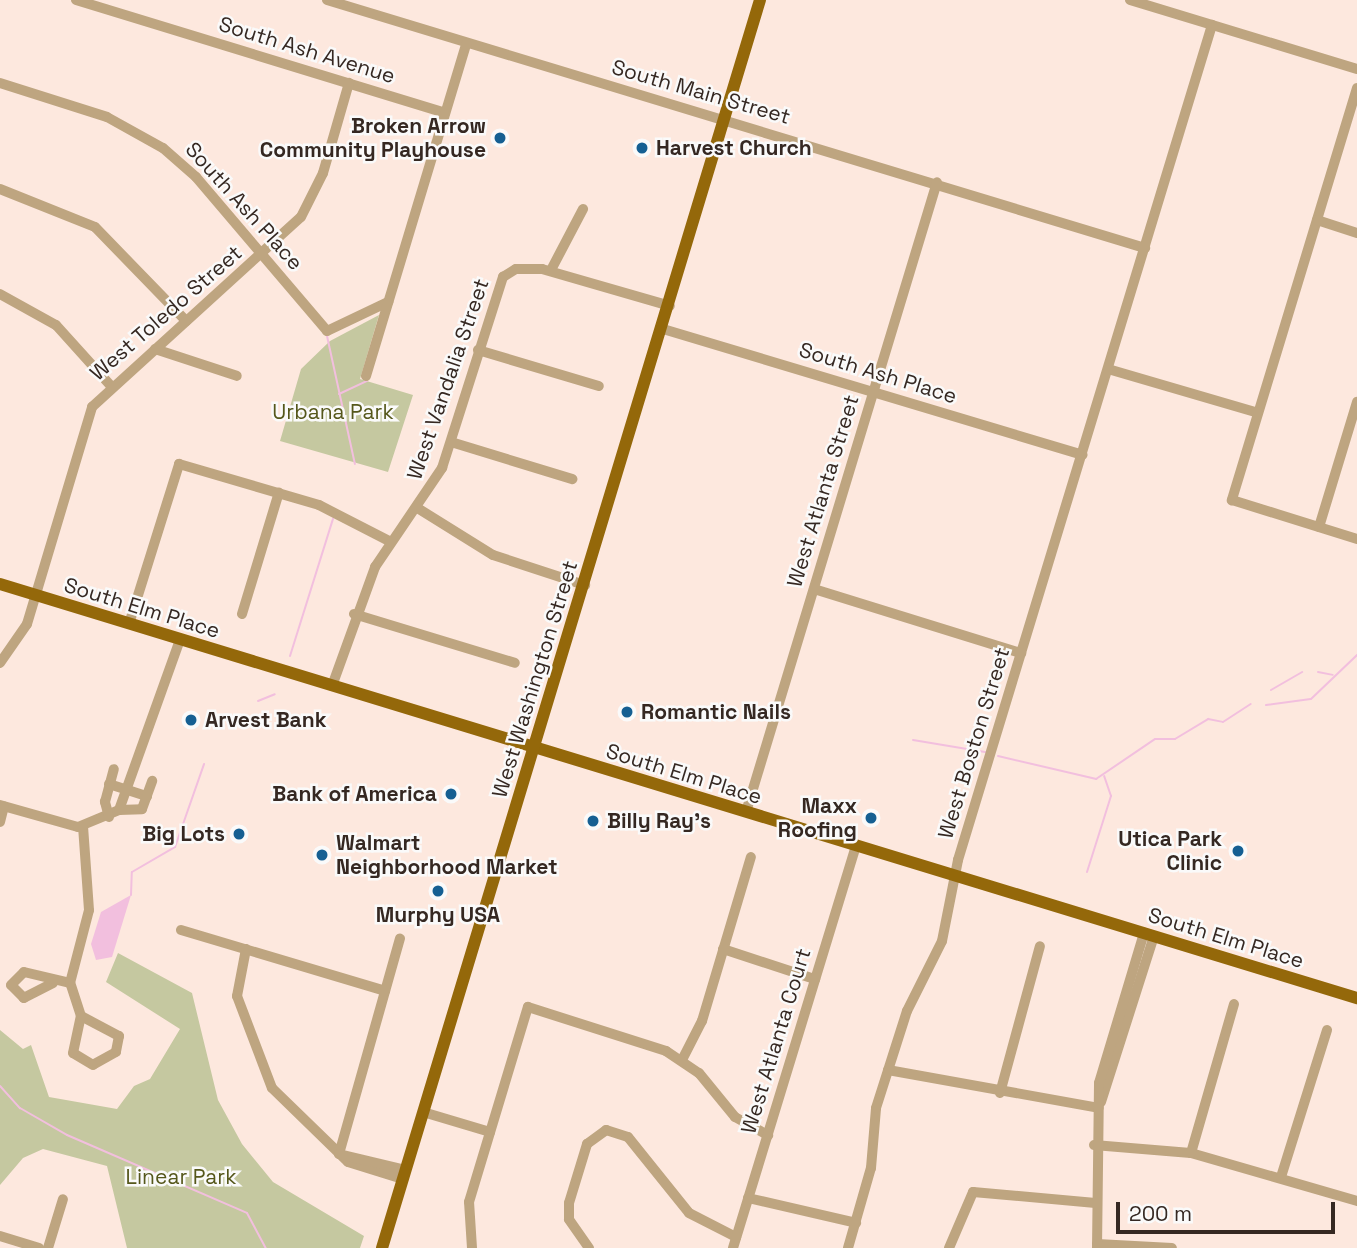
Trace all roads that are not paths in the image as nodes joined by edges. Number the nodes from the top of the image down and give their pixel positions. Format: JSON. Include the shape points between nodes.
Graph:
{"nodes":[{"id":1,"x":76,"y":0,"type":"edge"},
{"id":2,"x":327,"y":0,"type":"edge"},
{"id":3,"x":760,"y":0,"type":"edge"},
{"id":4,"x":1130,"y":0,"type":"edge"},
{"id":5,"x":1212,"y":25,"type":"junction"},
{"id":6,"x":466,"y":44,"type":"junction"},
{"id":7,"x":1357,"y":69,"type":"edge"},
{"id":8,"x":0,"y":83,"type":"edge"},
{"id":9,"x":349,"y":83,"type":"junction"},
{"id":10,"x":1357,"y":88,"type":"edge"},
{"id":11,"x":445,"y":113,"type":"junction"},
{"id":12,"x":723,"y":120,"type":"junction"},
{"id":13,"x":937,"y":182,"type":"junction"},
{"id":14,"x":0,"y":189,"type":"edge"},
{"id":15,"x":583,"y":209,"type":"dead end"},
{"id":16,"x":1317,"y":220,"type":"junction"},
{"id":17,"x":1357,"y":233,"type":"edge"},
{"id":18,"x":1145,"y":248,"type":"junction"},
{"id":19,"x":263,"y":255,"type":"junction"},
{"id":20,"x":551,"y":270,"type":"junction"},
{"id":21,"x":0,"y":294,"type":"edge"},
{"id":22,"x":388,"y":302,"type":"junction"},
{"id":23,"x":670,"y":306,"type":"junction"},
{"id":24,"x":186,"y":321,"type":"junction"},
{"id":25,"x":663,"y":329,"type":"junction"},
{"id":26,"x":155,"y":349,"type":"junction"},
{"id":27,"x":478,"y":350,"type":"junction"},
{"id":28,"x":1108,"y":369,"type":"junction"},
{"id":29,"x":237,"y":376,"type":"dead end"},
{"id":30,"x":366,"y":376,"type":"dead end"},
{"id":31,"x":111,"y":386,"type":"junction"},
{"id":32,"x":599,"y":386,"type":"dead end"},
{"id":33,"x":873,"y":392,"type":"junction"},
{"id":34,"x":1357,"y":402,"type":"edge"},
{"id":35,"x":1258,"y":413,"type":"junction"},
{"id":36,"x":451,"y":442,"type":"junction"},
{"id":37,"x":1082,"y":455,"type":"junction"},
{"id":38,"x":572,"y":479,"type":"dead end"},
{"id":39,"x":278,"y":492,"type":"junction"},
{"id":40,"x":419,"y":509,"type":"junction"},
{"id":41,"x":1319,"y":527,"type":"junction"},
{"id":42,"x":1357,"y":538,"type":"edge"},
{"id":43,"x":391,"y":542,"type":"junction"},
{"id":44,"x":0,"y":584,"type":"edge"},
{"id":45,"x":585,"y":585,"type":"junction"},
{"id":46,"x":814,"y":589,"type":"junction"},
{"id":47,"x":35,"y":595,"type":"junction"},
{"id":48,"x":242,"y":614,"type":"dead end"},
{"id":49,"x":354,"y":614,"type":"junction"},
{"id":50,"x":130,"y":624,"type":"junction"},
{"id":51,"x":180,"y":640,"type":"junction"},
{"id":52,"x":1021,"y":653,"type":"junction"},
{"id":53,"x":0,"y":663,"type":"edge"},
{"id":54,"x":515,"y":663,"type":"dead end"},
{"id":55,"x":332,"y":686,"type":"junction"},
{"id":56,"x":534,"y":748,"type":"junction"},
{"id":57,"x":114,"y":769,"type":"dead end"},
{"id":58,"x":152,"y":781,"type":"dead end"},
{"id":59,"x":109,"y":784,"type":"junction"},
{"id":60,"x":130,"y":792,"type":"junction"},
{"id":61,"x":147,"y":796,"type":"junction"},
{"id":62,"x":2,"y":806,"type":"edge"},
{"id":63,"x":119,"y":810,"type":"junction"},
{"id":64,"x":746,"y":812,"type":"junction"},
{"id":65,"x":108,"y":817,"type":"junction"},
{"id":66,"x":0,"y":821,"type":"edge"},
{"id":67,"x":83,"y":827,"type":"junction"},
{"id":68,"x":856,"y":846,"type":"junction"},
{"id":69,"x":751,"y":857,"type":"dead end"},
{"id":70,"x":957,"y":877,"type":"junction"},
{"id":71,"x":181,"y":930,"type":"dead end"},
{"id":72,"x":1149,"y":935,"type":"junction"},
{"id":73,"x":400,"y":939,"type":"dead end"},
{"id":74,"x":1040,"y":946,"type":"dead end"},
{"id":75,"x":246,"y":949,"type":"junction"},
{"id":76,"x":723,"y":949,"type":"junction"},
{"id":77,"x":815,"y":979,"type":"junction"},
{"id":78,"x":53,"y":983,"type":"dead end"},
{"id":79,"x":69,"y":983,"type":"junction"},
{"id":80,"x":385,"y":991,"type":"junction"},
{"id":81,"x":1357,"y":998,"type":"edge"},
{"id":82,"x":1234,"y":1003,"type":"dead end"},
{"id":83,"x":81,"y":1016,"type":"junction"},
{"id":84,"x":1327,"y":1030,"type":"dead end"},
{"id":85,"x":682,"y":1060,"type":"junction"},
{"id":86,"x":888,"y":1070,"type":"junction"},
{"id":87,"x":1000,"y":1093,"type":"junction"},
{"id":88,"x":1099,"y":1108,"type":"junction"},
{"id":89,"x":423,"y":1112,"type":"junction"},
{"id":90,"x":490,"y":1132,"type":"junction"},
{"id":91,"x":768,"y":1135,"type":"junction"},
{"id":92,"x":1094,"y":1145,"type":"junction"},
{"id":93,"x":1191,"y":1153,"type":"junction"},
{"id":94,"x":339,"y":1154,"type":"junction"},
{"id":95,"x":404,"y":1175,"type":"junction"},
{"id":96,"x":1281,"y":1177,"type":"junction"},
{"id":97,"x":748,"y":1198,"type":"junction"},
{"id":98,"x":63,"y":1199,"type":"dead end"},
{"id":99,"x":1357,"y":1201,"type":"edge"},
{"id":100,"x":1096,"y":1203,"type":"junction"},
{"id":101,"x":856,"y":1223,"type":"junction"},
{"id":102,"x":0,"y":1236,"type":"edge"},
{"id":103,"x":735,"y":1242,"type":"edge"},
{"id":104,"x":470,"y":1243,"type":"edge"},
{"id":105,"x":1097,"y":1246,"type":"edge"},
{"id":106,"x":39,"y":1248,"type":"edge"},
{"id":107,"x":48,"y":1248,"type":"edge"},
{"id":108,"x":382,"y":1248,"type":"edge"},
{"id":109,"x":589,"y":1248,"type":"edge"},
{"id":110,"x":848,"y":1248,"type":"edge"},
{"id":111,"x":949,"y":1248,"type":"edge"},
{"id":112,"x":1172,"y":1248,"type":"edge"}],
"edges":[{"from":1,"to":9,"type":"street","name":"South Ash Avenue"},
{"from":2,"to":6,"type":"street","name":"South Main Street"},
{"from":3,"to":12,"type":"main road","name":"West Washington Street"},
{"from":4,"to":5,"type":"street"},
{"from":5,"to":7,"type":"street"},
{"from":5,"to":18,"type":"street","name":"West Boston Street"},
{"from":6,"to":11,"type":"street"},
{"from":6,"to":12,"type":"street","name":"South Main Street"},
{"from":8,"to":19,"type":"street","name":"South Ash Place","via":[[145,135],[196,177]]},
{"from":9,"to":11,"type":"street","name":"South Ash Avenue"},
{"from":9,"to":19,"type":"street","name":"West Toledo Street","via":[[312,200]]},
{"from":10,"to":16,"type":"street"},
{"from":11,"to":22,"type":"street"},
{"from":12,"to":13,"type":"street","name":"South Main Street"},
{"from":12,"to":23,"type":"main road","name":"West Washington Street"},
{"from":13,"to":18,"type":"street","name":"South Main Street"},
{"from":13,"to":33,"type":"street","name":"West Atlanta Street"},
{"from":14,"to":24,"type":"street","via":[[68,211],[101,231]]},
{"from":15,"to":20,"type":"street"},
{"from":16,"to":17,"type":"street"},
{"from":16,"to":35,"type":"street"},
{"from":18,"to":28,"type":"street","name":"West Boston Street"},
{"from":19,"to":22,"type":"street","name":"South Ash Place","via":[[327,331]]},
{"from":19,"to":24,"type":"street","name":"West Toledo Street"},
{"from":20,"to":23,"type":"street"},
{"from":20,"to":27,"type":"street","name":"West Vandalia Street","via":[[511,271],[499,283]]},
{"from":21,"to":31,"type":"street","via":[[56,326]]},
{"from":22,"to":30,"type":"street"},
{"from":23,"to":25,"type":"main road","name":"West Washington Street"},
{"from":24,"to":26,"type":"street","name":"West Toledo Street"},
{"from":25,"to":33,"type":"street","name":"South Ash Place"},
{"from":25,"to":45,"type":"main road","name":"West Washington Street"},
{"from":26,"to":29,"type":"street"},
{"from":26,"to":31,"type":"street","name":"West Toledo Street"},
{"from":27,"to":32,"type":"street"},
{"from":27,"to":36,"type":"street","name":"West Vandalia Street"},
{"from":28,"to":35,"type":"street"},
{"from":28,"to":37,"type":"street","name":"West Boston Street"},
{"from":31,"to":47,"type":"street","name":"West Toledo Street","via":[[85,421]]},
{"from":33,"to":37,"type":"street","name":"South Ash Place"},
{"from":33,"to":46,"type":"street","name":"West Atlanta Street"},
{"from":34,"to":41,"type":"street"},
{"from":35,"to":41,"type":"street","via":[[1232,500]]},
{"from":36,"to":38,"type":"street"},
{"from":36,"to":40,"type":"street","name":"West Vandalia Street"},
{"from":37,"to":52,"type":"street","name":"West Boston Street"},
{"from":39,"to":43,"type":"street","via":[[339,513]]},
{"from":39,"to":48,"type":"street"},
{"from":39,"to":50,"type":"street","via":[[179,464]]},
{"from":40,"to":43,"type":"street","name":"West Vandalia Street"},
{"from":40,"to":45,"type":"street","via":[[493,555]]},
{"from":41,"to":42,"type":"street"},
{"from":43,"to":49,"type":"street","name":"West Vandalia Street"},
{"from":44,"to":47,"type":"main road","name":"South Elm Place"},
{"from":45,"to":56,"type":"main road","name":"West Washington Street"},
{"from":46,"to":52,"type":"street"},
{"from":46,"to":64,"type":"street","name":"West Atlanta Street"},
{"from":47,"to":50,"type":"main road","name":"South Elm Place"},
{"from":47,"to":53,"type":"street","name":"West Toledo Street","via":[[24,632]]},
{"from":49,"to":54,"type":"street"},
{"from":49,"to":55,"type":"street","name":"West Vandalia Street"},
{"from":50,"to":51,"type":"main road","name":"South Elm Place"},
{"from":51,"to":55,"type":"main road","name":"South Elm Place"},
{"from":51,"to":60,"type":"street"},
{"from":52,"to":70,"type":"street","name":"West Boston Street"},
{"from":55,"to":56,"type":"main road","name":"South Elm Place"},
{"from":56,"to":64,"type":"main road","name":"South Elm Place"},
{"from":56,"to":89,"type":"main road","name":"West Washington Street"},
{"from":57,"to":59,"type":"street"},
{"from":58,"to":61,"type":"street"},
{"from":59,"to":60,"type":"street"},
{"from":59,"to":65,"type":"street"},
{"from":60,"to":61,"type":"street"},
{"from":60,"to":63,"type":"street"},
{"from":61,"to":63,"type":"street","via":[[139,812]]},
{"from":62,"to":66,"type":"street"},
{"from":62,"to":67,"type":"street"},
{"from":63,"to":65,"type":"street"},
{"from":64,"to":68,"type":"main road","name":"South Elm Place"},
{"from":65,"to":67,"type":"street"},
{"from":67,"to":79,"type":"street","via":[[89,910]]},
{"from":68,"to":70,"type":"main road","name":"South Elm Place"},
{"from":68,"to":77,"type":"street","name":"West Atlanta Court"},
{"from":69,"to":76,"type":"street"},
{"from":70,"to":72,"type":"main road","name":"South Elm Place"},
{"from":70,"to":86,"type":"street","name":"West Boston Street","via":[[942,941]]},
{"from":71,"to":75,"type":"street"},
{"from":72,"to":81,"type":"main road","name":"South Elm Place"},
{"from":72,"to":88,"type":"street"},
{"from":73,"to":80,"type":"street"},
{"from":74,"to":87,"type":"street"},
{"from":75,"to":80,"type":"street"},
{"from":75,"to":94,"type":"street","via":[[237,996],[262,1071],[284,1104]]},
{"from":76,"to":77,"type":"street"},
{"from":76,"to":85,"type":"street"},
{"from":77,"to":91,"type":"street","name":"West Atlanta Court"},
{"from":78,"to":79,"type":"street"},
{"from":79,"to":83,"type":"street"},
{"from":80,"to":94,"type":"street"},
{"from":82,"to":93,"type":"street"},
{"from":83,"to":83,"type":"street","via":[[73,1053],[93,1065],[116,1052],[119,1036]]},
{"from":84,"to":96,"type":"street"},
{"from":85,"to":90,"type":"street","via":[[528,1007]]},
{"from":85,"to":91,"type":"street","via":[[735,1117]]},
{"from":86,"to":87,"type":"street"},
{"from":86,"to":101,"type":"street","name":"West Boston Street"},
{"from":87,"to":88,"type":"street"},
{"from":88,"to":92,"type":"street"},
{"from":89,"to":90,"type":"street"},
{"from":89,"to":95,"type":"main road","name":"West Washington Street"},
{"from":90,"to":104,"type":"street","via":[[466,1214]]},
{"from":91,"to":97,"type":"street","name":"West Atlanta Court"},
{"from":92,"to":93,"type":"street"},
{"from":92,"to":100,"type":"street"},
{"from":93,"to":96,"type":"street"},
{"from":94,"to":95,"type":"street"},
{"from":95,"to":108,"type":"main road","name":"West Washington Street"},
{"from":96,"to":99,"type":"street"},
{"from":97,"to":101,"type":"street"},
{"from":97,"to":103,"type":"street","name":"West Atlanta Court"},
{"from":98,"to":107,"type":"street"},
{"from":100,"to":105,"type":"street"},
{"from":100,"to":111,"type":"street","via":[[973,1192]]},
{"from":101,"to":110,"type":"street","name":"West Boston Street"},
{"from":102,"to":106,"type":"street"},
{"from":103,"to":109,"type":"street","via":[[689,1213],[628,1137],[614,1130],[597,1133],[587,1144],[568,1212]]},
{"from":105,"to":112,"type":"street"}]}
